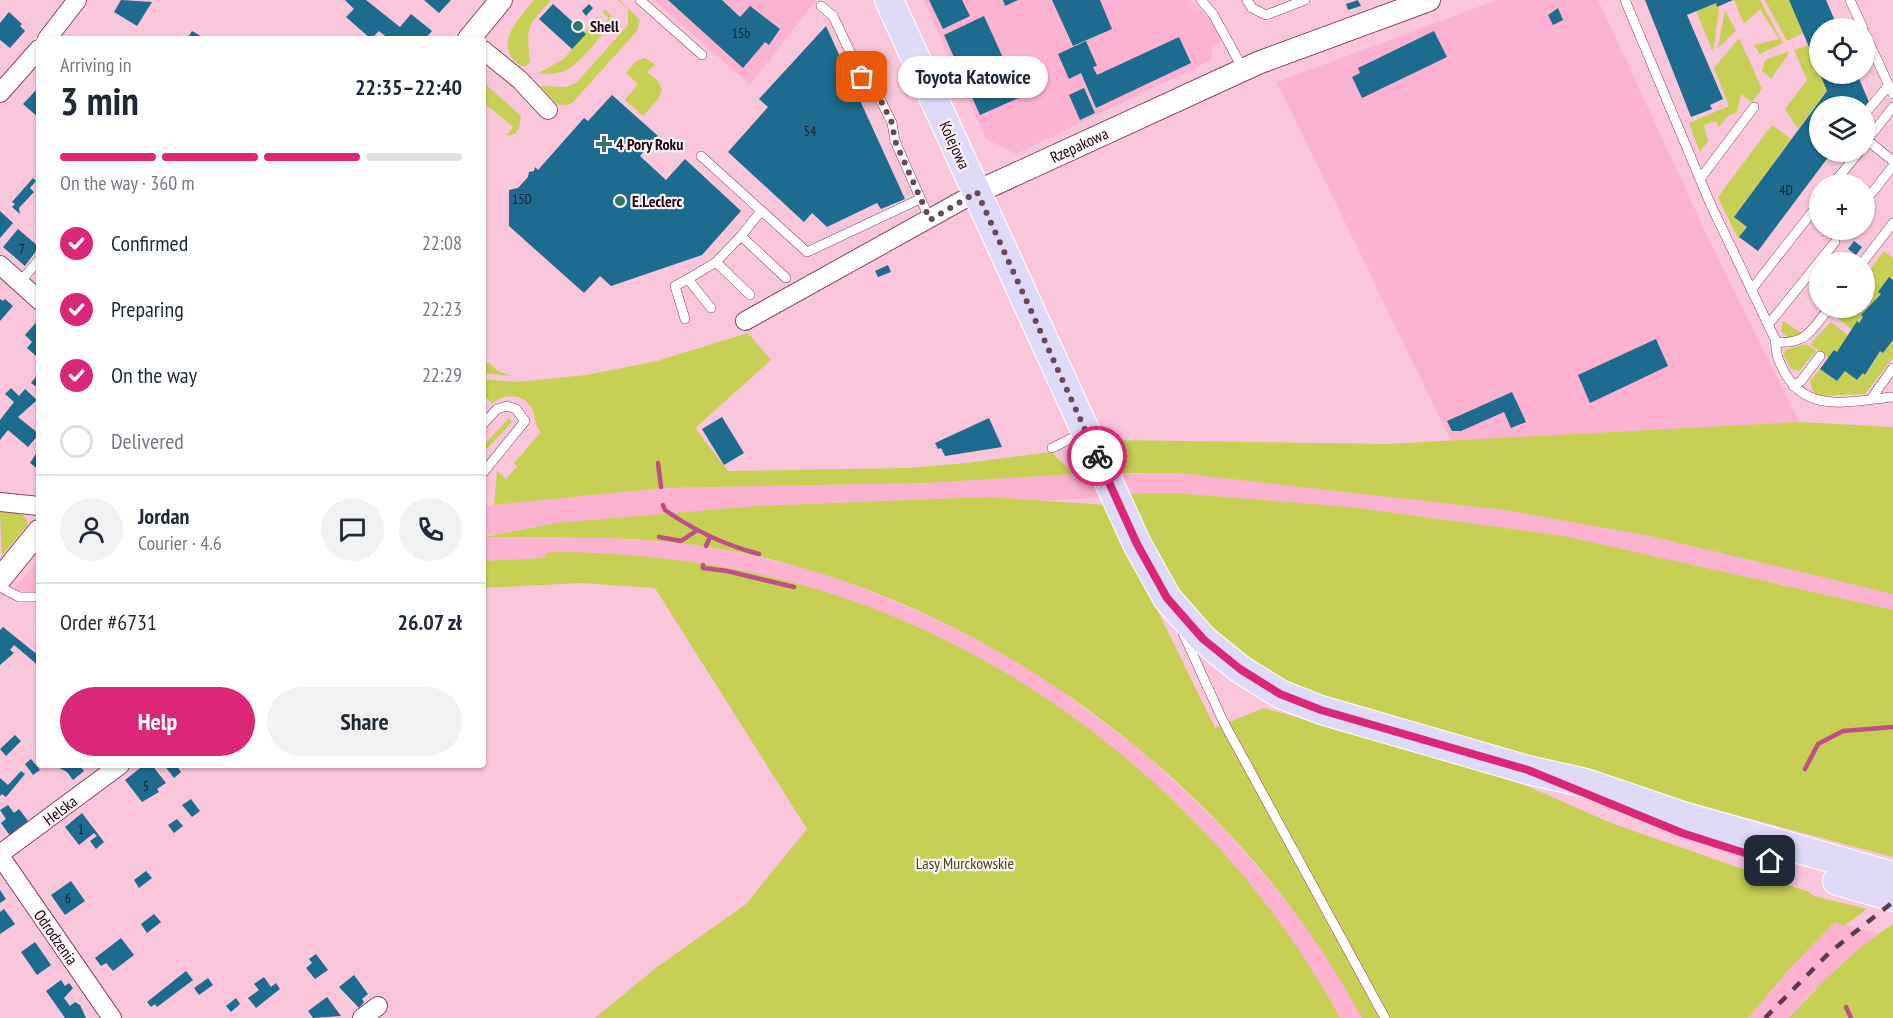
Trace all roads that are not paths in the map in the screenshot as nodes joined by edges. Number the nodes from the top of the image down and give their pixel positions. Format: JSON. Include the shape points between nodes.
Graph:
{"nodes":[{"id":1,"x":77,"y":0,"type":"edge"},
{"id":2,"x":501,"y":0,"type":"edge"},
{"id":3,"x":640,"y":0,"type":"edge"},
{"id":4,"x":889,"y":0,"type":"edge"},
{"id":5,"x":1201,"y":0,"type":"edge"},
{"id":6,"x":1247,"y":0,"type":"edge"},
{"id":7,"x":1305,"y":0,"type":"edge"},
{"id":8,"x":1429,"y":0,"type":"edge"},
{"id":9,"x":1625,"y":0,"type":"edge"},
{"id":10,"x":1850,"y":0,"type":"edge"},
{"id":11,"x":821,"y":6,"type":"dead end"},
{"id":12,"x":1858,"y":18,"type":"edge"},
{"id":13,"x":49,"y":36,"type":"edge"},
{"id":14,"x":472,"y":36,"type":"edge"},
{"id":15,"x":36,"y":52,"type":"edge"},
{"id":16,"x":486,"y":52,"type":"edge"},
{"id":17,"x":1875,"y":54,"type":"edge"},
{"id":18,"x":702,"y":55,"type":"dead end"},
{"id":19,"x":1243,"y":69,"type":"junction"},
{"id":20,"x":1889,"y":85,"type":"junction"},
{"id":21,"x":0,"y":93,"type":"edge"},
{"id":22,"x":1893,"y":94,"type":"edge"},
{"id":23,"x":1875,"y":102,"type":"edge"},
{"id":24,"x":1754,"y":107,"type":"dead end"},
{"id":25,"x":1893,"y":107,"type":"edge"},
{"id":26,"x":548,"y":110,"type":"dead end"},
{"id":27,"x":1875,"y":130,"type":"edge"},
{"id":28,"x":1875,"y":148,"type":"edge"},
{"id":29,"x":701,"y":156,"type":"dead end"},
{"id":30,"x":1893,"y":161,"type":"edge"},
{"id":31,"x":1851,"y":162,"type":"edge"},
{"id":32,"x":1893,"y":166,"type":"edge"},
{"id":33,"x":1841,"y":174,"type":"edge"},
{"id":34,"x":1700,"y":179,"type":"junction"},
{"id":35,"x":1875,"y":189,"type":"edge"},
{"id":36,"x":977,"y":192,"type":"junction"},
{"id":37,"x":920,"y":199,"type":"junction"},
{"id":38,"x":761,"y":211,"type":"junction"},
{"id":39,"x":1809,"y":216,"type":"edge"},
{"id":40,"x":930,"y":220,"type":"junction"},
{"id":41,"x":1893,"y":223,"type":"edge"},
{"id":42,"x":741,"y":236,"type":"junction"},
{"id":43,"x":1835,"y":242,"type":"dead end"},
{"id":44,"x":1871,"y":252,"type":"edge"},
{"id":45,"x":716,"y":262,"type":"junction"},
{"id":46,"x":36,"y":263,"type":"edge"},
{"id":47,"x":0,"y":266,"type":"edge"},
{"id":48,"x":786,"y":278,"type":"dead end"},
{"id":49,"x":688,"y":279,"type":"junction"},
{"id":50,"x":19,"y":283,"type":"junction"},
{"id":51,"x":1751,"y":290,"type":"junction"},
{"id":52,"x":750,"y":295,"type":"dead end"},
{"id":53,"x":36,"y":297,"type":"edge"},
{"id":54,"x":711,"y":308,"type":"dead end"},
{"id":55,"x":1821,"y":318,"type":"edge"},
{"id":56,"x":685,"y":319,"type":"dead end"},
{"id":57,"x":745,"y":321,"type":"dead end"},
{"id":58,"x":1768,"y":325,"type":"junction"},
{"id":59,"x":1775,"y":342,"type":"junction"},
{"id":60,"x":1820,"y":356,"type":"dead end"},
{"id":61,"x":1893,"y":368,"type":"edge"},
{"id":62,"x":1793,"y":386,"type":"junction"},
{"id":63,"x":1893,"y":397,"type":"edge"},
{"id":64,"x":1871,"y":399,"type":"junction"},
{"id":65,"x":486,"y":421,"type":"edge"},
{"id":66,"x":1086,"y":431,"type":"junction"},
{"id":67,"x":1052,"y":448,"type":"dead end"},
{"id":68,"x":486,"y":468,"type":"edge"},
{"id":69,"x":0,"y":502,"type":"edge"},
{"id":70,"x":36,"y":506,"type":"edge"},
{"id":71,"x":36,"y":535,"type":"edge"},
{"id":72,"x":0,"y":579,"type":"edge"},
{"id":73,"x":0,"y":586,"type":"edge"},
{"id":74,"x":36,"y":597,"type":"edge"},
{"id":75,"x":1167,"y":598,"type":"junction"},
{"id":76,"x":116,"y":768,"type":"edge"},
{"id":77,"x":1528,"y":770,"type":"junction"},
{"id":78,"x":0,"y":855,"type":"edge"},
{"id":79,"x":1893,"y":876,"type":"edge"},
{"id":80,"x":1893,"y":897,"type":"edge"},
{"id":81,"x":378,"y":1006,"type":"dead end"},
{"id":82,"x":112,"y":1018,"type":"edge"},
{"id":83,"x":362,"y":1018,"type":"edge"},
{"id":84,"x":1385,"y":1018,"type":"edge"}],
"edges":[{"from":1,"to":13,"type":"street"},
{"from":2,"to":14,"type":"street"},
{"from":3,"to":18,"type":"lane"},
{"from":4,"to":36,"type":"main road","name":"Kolejowa"},
{"from":5,"to":19,"type":"lane"},
{"from":6,"to":7,"type":"lane","via":[[1252,8],[1266,15]]},
{"from":8,"to":19,"type":"street","name":"Rzepakowa"},
{"from":9,"to":34,"type":"lane"},
{"from":10,"to":12,"type":"lane"},
{"from":11,"to":37,"type":"lane","via":[[833,16],[862,77],[878,95]]},
{"from":15,"to":21,"type":"street"},
{"from":16,"to":26,"type":"street"},
{"from":17,"to":20,"type":"lane"},
{"from":19,"to":36,"type":"street","name":"Rzepakowa"},
{"from":20,"to":22,"type":"lane"},
{"from":20,"to":23,"type":"lane"},
{"from":24,"to":34,"type":"lane"},
{"from":25,"to":27,"type":"lane"},
{"from":28,"to":30,"type":"lane"},
{"from":29,"to":38,"type":"lane"},
{"from":31,"to":33,"type":"lane"},
{"from":32,"to":35,"type":"lane"},
{"from":34,"to":51,"type":"lane"},
{"from":36,"to":40,"type":"street","name":"Rzepakowa"},
{"from":36,"to":66,"type":"main road","name":"Kolejowa"},
{"from":37,"to":38,"type":"lane","via":[[807,252]]},
{"from":37,"to":40,"type":"lane"},
{"from":38,"to":42,"type":"lane"},
{"from":39,"to":51,"type":"lane"},
{"from":40,"to":57,"type":"street","name":"Rzepakowa"},
{"from":41,"to":44,"type":"lane"},
{"from":42,"to":45,"type":"lane"},
{"from":42,"to":48,"type":"lane"},
{"from":43,"to":58,"type":"lane"},
{"from":45,"to":49,"type":"lane"},
{"from":45,"to":52,"type":"lane"},
{"from":46,"to":50,"type":"lane"},
{"from":47,"to":50,"type":"street"},
{"from":49,"to":54,"type":"lane"},
{"from":49,"to":56,"type":"lane","via":[[675,286]]},
{"from":50,"to":53,"type":"street"},
{"from":51,"to":58,"type":"lane"},
{"from":55,"to":59,"type":"lane","via":[[1804,338]]},
{"from":58,"to":59,"type":"lane"},
{"from":59,"to":62,"type":"lane","via":[[1777,356]]},
{"from":60,"to":62,"type":"lane"},
{"from":61,"to":64,"type":"lane"},
{"from":62,"to":64,"type":"lane","via":[[1818,401]]},
{"from":63,"to":64,"type":"lane"},
{"from":65,"to":68,"type":"lane","via":[[507,406],[516,409],[525,421]]},
{"from":66,"to":67,"type":"lane"},
{"from":66,"to":75,"type":"main road","name":"Kolejowa","via":[[1137,544]]},
{"from":69,"to":70,"type":"street"},
{"from":71,"to":72,"type":"street"},
{"from":73,"to":74,"type":"lane","via":[[19,597]]},
{"from":75,"to":77,"type":"main road","name":"Kolejowa","via":[[1203,639],[1280,694],[1321,710]]},
{"from":75,"to":84,"type":"lane","via":[[1223,722]]},
{"from":76,"to":78,"type":"street","name":"Helska"},
{"from":77,"to":79,"type":"main road","via":[[1586,783],[1693,819]]},
{"from":77,"to":80,"type":"main road","via":[[1714,844]]},
{"from":78,"to":82,"type":"street","name":"Odrodzenia"},
{"from":81,"to":83,"type":"street"}]}
